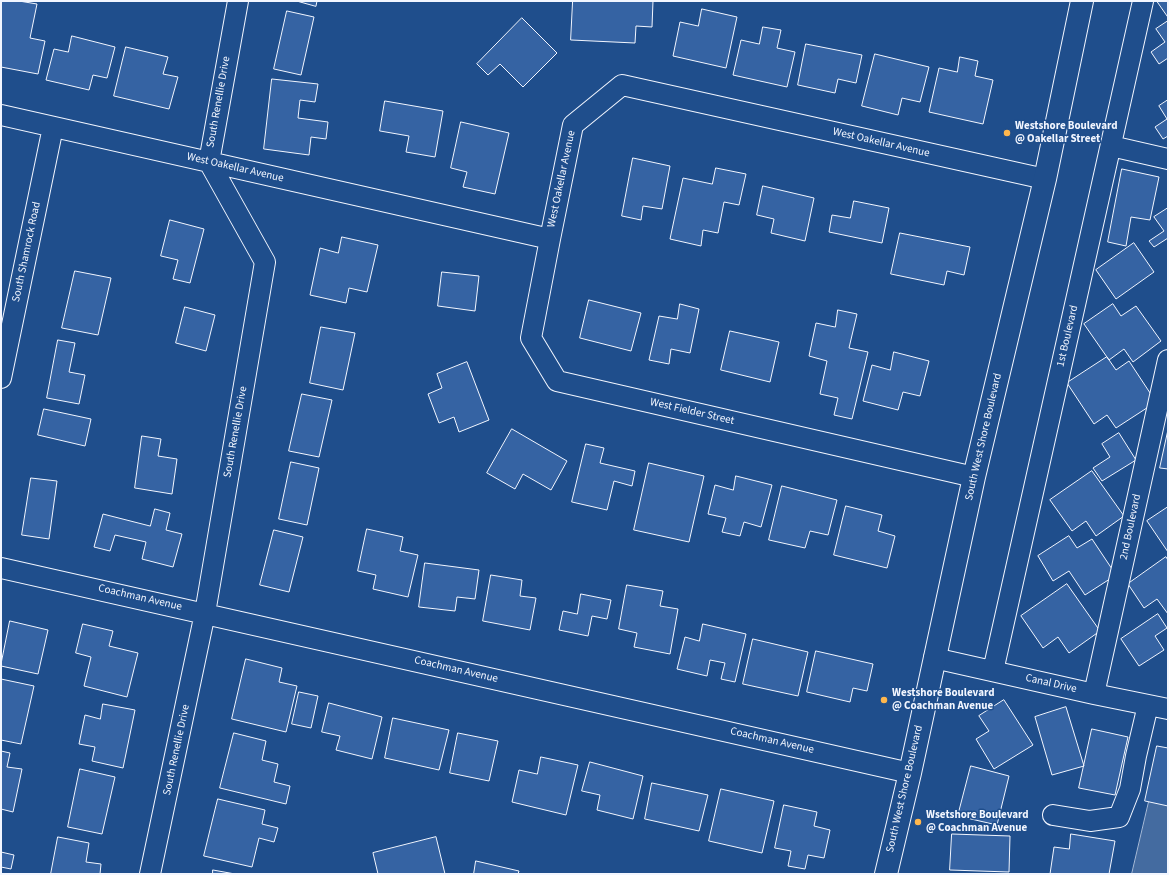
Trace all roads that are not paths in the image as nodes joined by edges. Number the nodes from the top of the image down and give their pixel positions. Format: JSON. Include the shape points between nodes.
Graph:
{"nodes":[{"id":1,"x":238,"y":1,"type":"edge"},
{"id":2,"x":1082,"y":1,"type":"edge"},
{"id":3,"x":1143,"y":1,"type":"edge"},
{"id":4,"x":1,"y":115,"type":"edge"},
{"id":5,"x":54,"y":127,"type":"junction"},
{"id":6,"x":1111,"y":146,"type":"junction"},
{"id":7,"x":1168,"y":159,"type":"edge"},
{"id":8,"x":209,"y":162,"type":"junction"},
{"id":9,"x":1045,"y":179,"type":"junction"},
{"id":10,"x":550,"y":239,"type":"junction"},
{"id":11,"x":1168,"y":360,"type":"edge"},
{"id":12,"x":1,"y":378,"type":"edge"},
{"id":13,"x":974,"y":478,"type":"junction"},
{"id":14,"x":1,"y":568,"type":"edge"},
{"id":15,"x":206,"y":613,"type":"junction"},
{"id":16,"x":934,"y":658,"type":"junction"},
{"id":17,"x":985,"y":670,"type":"junction"},
{"id":18,"x":1094,"y":694,"type":"junction"},
{"id":19,"x":1148,"y":705,"type":"junction"},
{"id":20,"x":1168,"y":709,"type":"edge"},
{"id":21,"x":910,"y":773,"type":"junction"},
{"id":22,"x":1053,"y":815,"type":"dead end"},
{"id":23,"x":150,"y":874,"type":"edge"},
{"id":24,"x":886,"y":874,"type":"edge"}],
"edges":[{"from":1,"to":8,"type":"street","name":"South Renellie Drive"},
{"from":2,"to":9,"type":"street","name":"South West Shore Boulevard"},
{"from":3,"to":6,"type":"street","name":"1st Boulevard"},
{"from":4,"to":5,"type":"street","name":"West Oakellar Avenue"},
{"from":5,"to":8,"type":"street","name":"West Oakellar Avenue"},
{"from":5,"to":12,"type":"street","name":"South Shamrock Road"},
{"from":6,"to":7,"type":"street"},
{"from":6,"to":17,"type":"street","name":"1st Boulevard"},
{"from":8,"to":10,"type":"street","name":"West Oakellar Avenue"},
{"from":8,"to":15,"type":"street","name":"South Renellie Drive","via":[[265,262]]},
{"from":9,"to":10,"type":"street","name":"West Oakellar Avenue","via":[[622,85],[573,126]]},
{"from":9,"to":13,"type":"street","name":"South West Shore Boulevard"},
{"from":10,"to":13,"type":"street","name":"West Fielder Street","via":[[531,338],[557,381]]},
{"from":11,"to":18,"type":"street","name":"2nd Boulevard"},
{"from":13,"to":16,"type":"street","name":"South West Shore Boulevard"},
{"from":14,"to":15,"type":"street","name":"Coachman Avenue"},
{"from":15,"to":21,"type":"street","name":"Coachman Avenue"},
{"from":15,"to":23,"type":"street","name":"South Renellie Drive"},
{"from":16,"to":17,"type":"street","name":"Canal Drive"},
{"from":16,"to":21,"type":"street","name":"South West Shore Boulevard"},
{"from":17,"to":18,"type":"street","name":"Canal Drive"},
{"from":18,"to":19,"type":"street","name":"Canal Drive"},
{"from":19,"to":20,"type":"street","name":"Canal Drive"},
{"from":19,"to":22,"type":"street","via":[[1130,789],[1119,816],[1090,821]]},
{"from":21,"to":24,"type":"street","name":"South West Shore Boulevard"}]}
